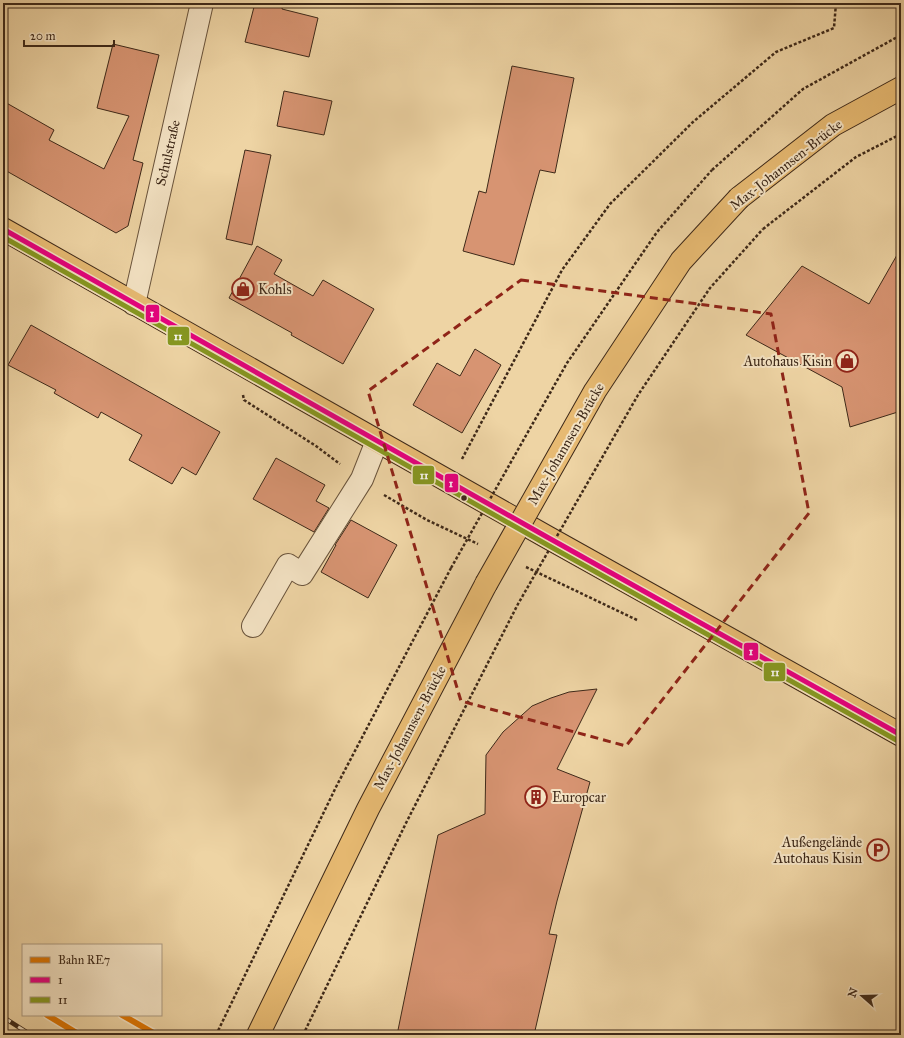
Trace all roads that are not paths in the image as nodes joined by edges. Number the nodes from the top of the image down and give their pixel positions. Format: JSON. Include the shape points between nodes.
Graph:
{"nodes":[{"id":1,"x":202,"y":3,"type":"edge"},
{"id":2,"x":901,"y":88,"type":"edge"},
{"id":3,"x":3,"y":229,"type":"edge"},
{"id":4,"x":134,"y":304,"type":"junction"},
{"id":5,"x":377,"y":441,"type":"junction"},
{"id":6,"x":253,"y":626,"type":"dead end"},
{"id":7,"x":901,"y":735,"type":"edge"},
{"id":8,"x":258,"y":1035,"type":"edge"}],
"edges":[{"from":1,"to":4,"type":"street","name":"Schulstraße"},
{"from":2,"to":8,"type":"main road","name":"Max-Johannsen-Brücke","bridge":true,"via":[[833,126],[739,198],[681,261],[595,391],[486,584],[368,809]]},
{"from":3,"to":4,"type":"main road"},
{"from":4,"to":5,"type":"main road"},
{"from":5,"to":6,"type":"street","via":[[362,479],[302,574],[288,565]]},
{"from":5,"to":7,"type":"main road"}]}
